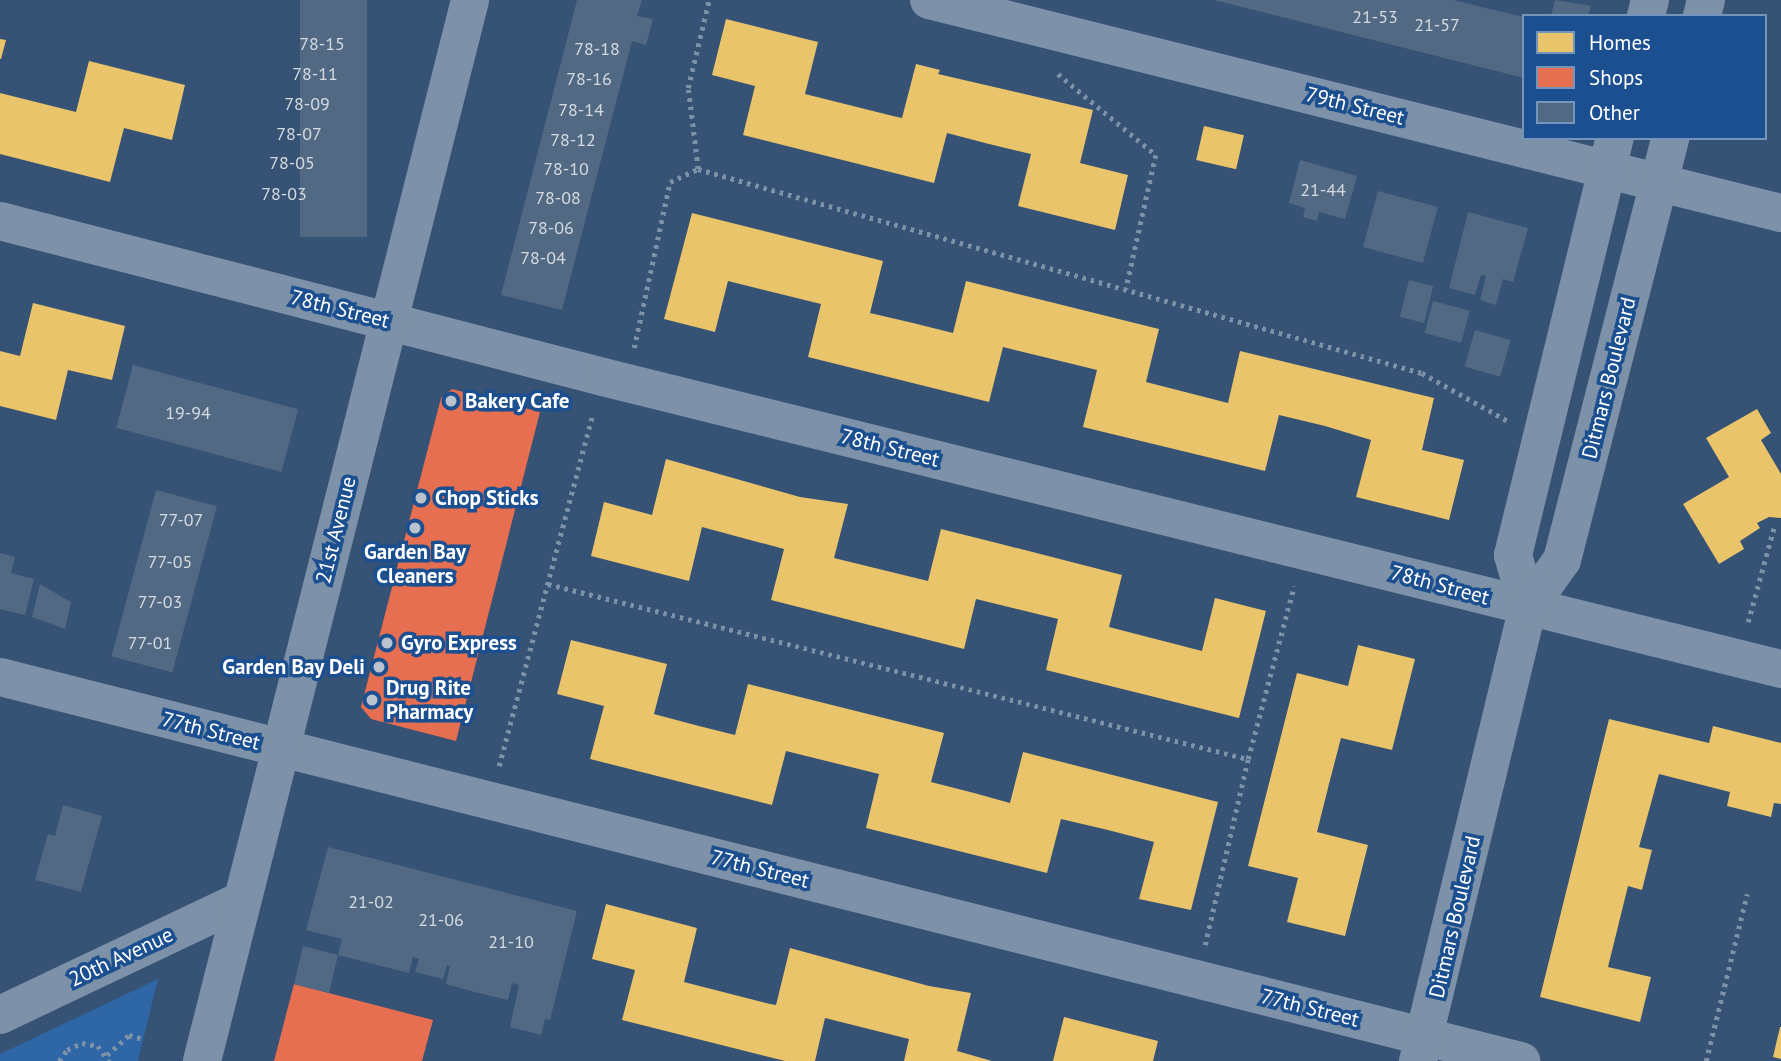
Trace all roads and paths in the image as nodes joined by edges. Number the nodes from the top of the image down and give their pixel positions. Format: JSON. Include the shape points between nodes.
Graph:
{"nodes":[{"id":1,"x":470,"y":0,"type":"edge"},
{"id":2,"x":709,"y":0,"type":"edge"},
{"id":3,"x":929,"y":0,"type":"edge"},
{"id":4,"x":1065,"y":34,"type":"junction"},
{"id":5,"x":1522,"y":134,"type":"edge"},
{"id":6,"x":1551,"y":140,"type":"edge"},
{"id":7,"x":1670,"y":140,"type":"edge"},
{"id":8,"x":1611,"y":153,"type":"edge"},
{"id":9,"x":698,"y":169,"type":"junction"},
{"id":10,"x":1660,"y":181,"type":"junction"},
{"id":11,"x":1781,"y":214,"type":"edge"},
{"id":12,"x":0,"y":221,"type":"edge"},
{"id":13,"x":1126,"y":289,"type":"junction"},
{"id":14,"x":390,"y":321,"type":"junction"},
{"id":15,"x":614,"y":380,"type":"junction"},
{"id":16,"x":1541,"y":439,"type":"junction"},
{"id":17,"x":1774,"y":527,"type":"dead end"},
{"id":18,"x":1305,"y":550,"type":"junction"},
{"id":19,"x":548,"y":584,"type":"junction"},
{"id":20,"x":1528,"y":608,"type":"junction"},
{"id":21,"x":1748,"y":622,"type":"dead end"},
{"id":22,"x":1781,"y":669,"type":"edge"},
{"id":23,"x":0,"y":677,"type":"edge"},
{"id":24,"x":280,"y":748,"type":"junction"},
{"id":25,"x":1248,"y":759,"type":"junction"},
{"id":26,"x":490,"y":801,"type":"junction"},
{"id":27,"x":1747,"y":894,"type":"dead end"},
{"id":28,"x":242,"y":900,"type":"junction"},
{"id":29,"x":1197,"y":979,"type":"junction"},
{"id":30,"x":0,"y":1015,"type":"edge"},
{"id":31,"x":143,"y":1039,"type":"dead end"},
{"id":32,"x":1422,"y":1049,"type":"edge"},
{"id":33,"x":108,"y":1058,"type":"edge"},
{"id":34,"x":59,"y":1061,"type":"edge"},
{"id":35,"x":202,"y":1061,"type":"edge"},
{"id":36,"x":1521,"y":1061,"type":"edge"},
{"id":37,"x":1706,"y":1061,"type":"edge"}],
"edges":[{"from":1,"to":14,"type":"street","name":"21st Avenue"},
{"from":2,"to":9,"type":"path","via":[[688,89]]},
{"from":3,"to":4,"type":"street","name":"79th Street"},
{"from":4,"to":5,"type":"street","name":"79th Street"},
{"from":4,"to":13,"type":"path","via":[[1055,71],[1156,155]]},
{"from":6,"to":8,"type":"street","name":"79th Street"},
{"from":7,"to":10,"type":"street","name":"Ditmars Boulevard"},
{"from":8,"to":10,"type":"street","name":"79th Street"},
{"from":8,"to":16,"type":"street","name":"Ditmars Boulevard"},
{"from":9,"to":13,"type":"path"},
{"from":9,"to":15,"type":"path","via":[[670,182]]},
{"from":10,"to":11,"type":"street","name":"79th Street"},
{"from":10,"to":20,"type":"street","name":"Ditmars Boulevard","via":[[1562,560]]},
{"from":12,"to":14,"type":"street","name":"78th Street"},
{"from":13,"to":16,"type":"path","via":[[1422,373]]},
{"from":14,"to":15,"type":"street","name":"78th Street"},
{"from":14,"to":24,"type":"street","name":"21st Avenue"},
{"from":15,"to":18,"type":"street","name":"78th Street"},
{"from":15,"to":19,"type":"path"},
{"from":16,"to":20,"type":"street","name":"Ditmars Boulevard","via":[[1513,555]]},
{"from":17,"to":21,"type":"path"},
{"from":18,"to":20,"type":"street","name":"78th Street"},
{"from":18,"to":25,"type":"path"},
{"from":19,"to":25,"type":"path"},
{"from":19,"to":26,"type":"path"},
{"from":20,"to":22,"type":"street","name":"78th Street"},
{"from":20,"to":32,"type":"street","name":"Ditmars Boulevard"},
{"from":23,"to":24,"type":"street","name":"77th Street"},
{"from":24,"to":26,"type":"street","name":"77th Street"},
{"from":24,"to":28,"type":"street","name":"21st Avenue"},
{"from":25,"to":29,"type":"path"},
{"from":26,"to":29,"type":"street","name":"77th Street"},
{"from":27,"to":37,"type":"path"},
{"from":28,"to":30,"type":"street","name":"20th Avenue"},
{"from":28,"to":35,"type":"street","name":"21st Avenue"},
{"from":29,"to":32,"type":"street","name":"77th Street"},
{"from":31,"to":33,"type":"path","via":[[129,1035]]},
{"from":32,"to":36,"type":"street","name":"77th Street"},
{"from":33,"to":34,"type":"path","via":[[98,1046],[82,1043],[67,1049]]}]}
